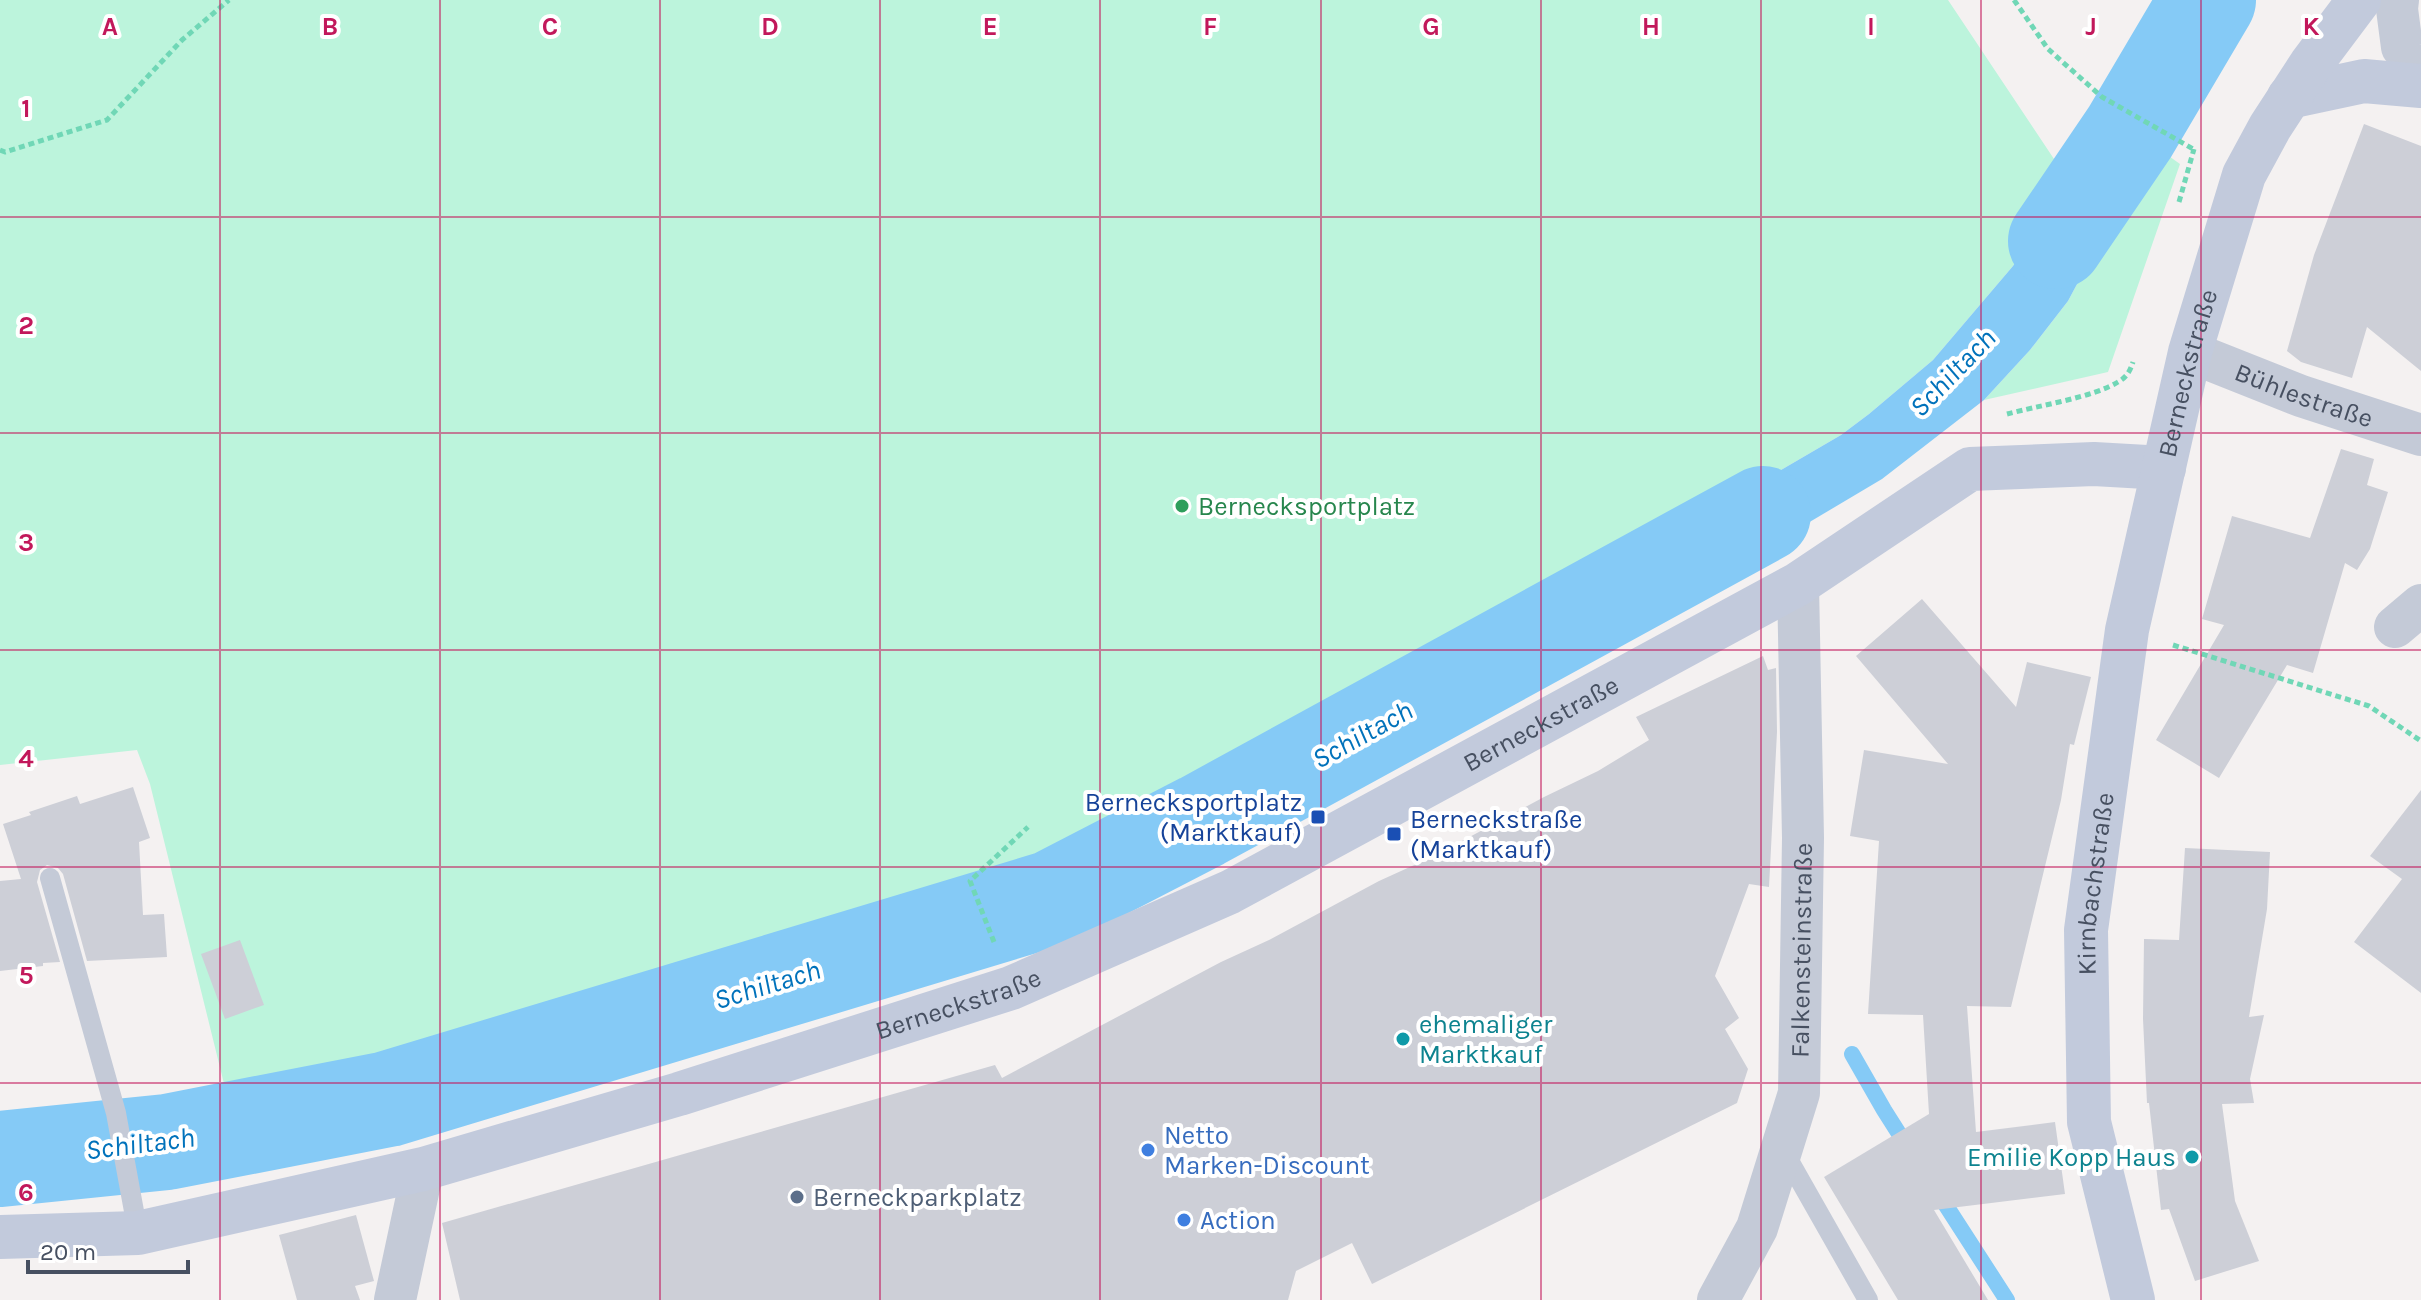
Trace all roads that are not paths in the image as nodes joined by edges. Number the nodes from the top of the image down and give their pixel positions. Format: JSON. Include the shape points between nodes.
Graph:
{"nodes":[{"id":1,"x":2359,"y":0,"type":"edge"},
{"id":2,"x":2398,"y":0,"type":"edge"},
{"id":3,"x":2421,"y":65,"type":"edge"},
{"id":4,"x":2421,"y":86,"type":"edge"},
{"id":5,"x":2289,"y":97,"type":"junction"},
{"id":6,"x":2190,"y":352,"type":"junction"},
{"id":7,"x":2421,"y":435,"type":"edge"},
{"id":8,"x":2164,"y":468,"type":"junction"},
{"id":9,"x":1798,"y":584,"type":"junction"},
{"id":10,"x":50,"y":878,"type":"dead end"},
{"id":11,"x":1782,"y":1148,"type":"junction"},
{"id":12,"x":423,"y":1169,"type":"junction"},
{"id":13,"x":138,"y":1233,"type":"junction"},
{"id":14,"x":0,"y":1237,"type":"edge"},
{"id":15,"x":395,"y":1300,"type":"edge"},
{"id":16,"x":1718,"y":1300,"type":"edge"},
{"id":17,"x":1868,"y":1300,"type":"edge"},
{"id":18,"x":2133,"y":1300,"type":"edge"}],
"edges":[{"from":1,"to":5,"type":"main road","name":"Berneckstraße"},
{"from":2,"to":3,"type":"street","via":[[2402,47]]},
{"from":4,"to":5,"type":"main road","via":[[2364,81]]},
{"from":5,"to":6,"type":"main road","name":"Berneckstraße","via":[[2244,175]]},
{"from":6,"to":7,"type":"street","name":"Bühlestraße"},
{"from":6,"to":8,"type":"main road","name":"Berneckstraße"},
{"from":8,"to":9,"type":"main road","name":"Berneckstraße","via":[[2094,464],[1970,469]]},
{"from":8,"to":18,"type":"main road","name":"Kirnbachstraße","via":[[2127,630],[2086,930],[2089,1122]]},
{"from":9,"to":11,"type":"street","name":"Falkensteinstraße","via":[[1803,838],[1799,1093]]},
{"from":9,"to":12,"type":"main road","name":"Berneckstraße","via":[[1230,892],[1011,988]]},
{"from":10,"to":13,"type":"lane","via":[[116,1113]]},
{"from":11,"to":16,"type":"street","name":"Falkensteinstraße","via":[[1757,1228]]},
{"from":11,"to":17,"type":"lane"},
{"from":12,"to":13,"type":"main road","name":"Berneckstraße"},
{"from":12,"to":15,"type":"street"},
{"from":13,"to":14,"type":"main road","name":"Berneckstraße"}]}
